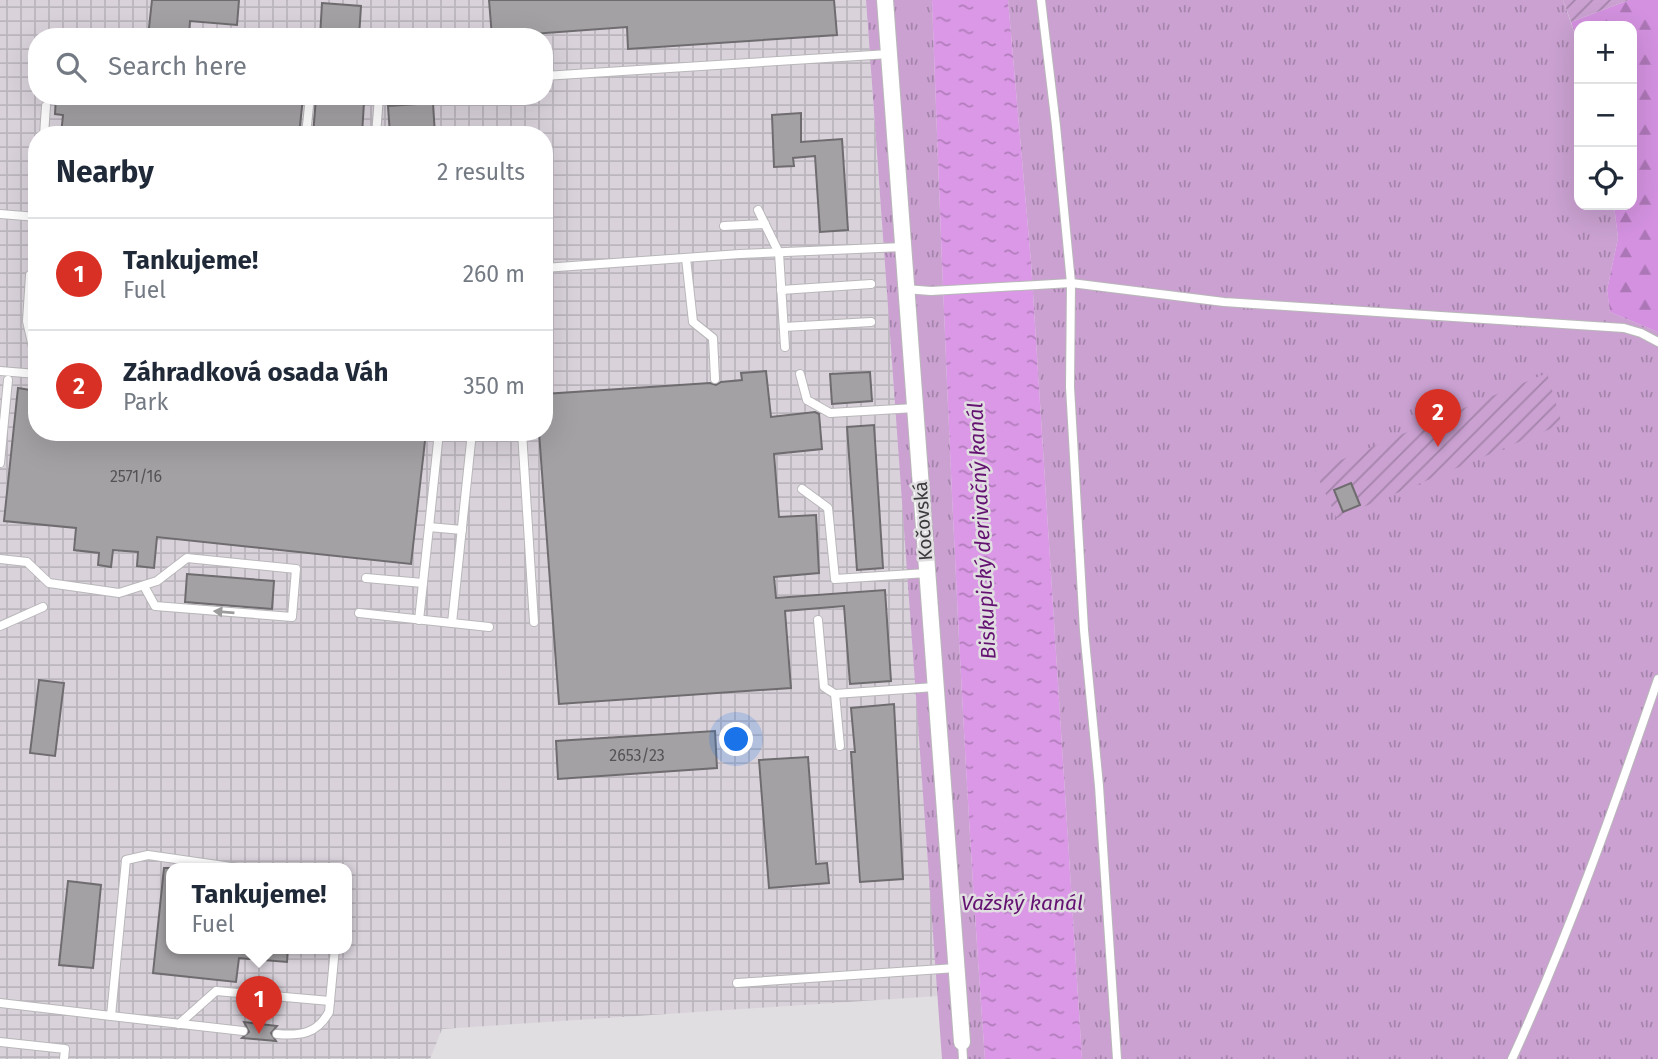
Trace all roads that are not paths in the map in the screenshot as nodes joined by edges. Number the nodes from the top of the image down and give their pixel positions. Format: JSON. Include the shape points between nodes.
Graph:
{"nodes":[{"id":1,"x":885,"y":0,"type":"edge"},
{"id":2,"x":1041,"y":0,"type":"edge"},
{"id":3,"x":889,"y":54,"type":"junction"},
{"id":4,"x":553,"y":75,"type":"edge"},
{"id":5,"x":309,"y":105,"type":"edge"},
{"id":6,"x":378,"y":105,"type":"edge"},
{"id":7,"x":46,"y":106,"type":"dead end"},
{"id":8,"x":45,"y":126,"type":"edge"},
{"id":9,"x":307,"y":126,"type":"edge"},
{"id":10,"x":377,"y":126,"type":"edge"},
{"id":11,"x":758,"y":210,"type":"dead end"},
{"id":12,"x":0,"y":214,"type":"edge"},
{"id":13,"x":28,"y":216,"type":"edge"},
{"id":14,"x":765,"y":223,"type":"junction"},
{"id":15,"x":724,"y":226,"type":"dead end"},
{"id":16,"x":903,"y":247,"type":"junction"},
{"id":17,"x":779,"y":253,"type":"junction"},
{"id":18,"x":686,"y":258,"type":"junction"},
{"id":19,"x":553,"y":267,"type":"edge"},
{"id":20,"x":1071,"y":283,"type":"junction"},
{"id":21,"x":871,"y":284,"type":"dead end"},
{"id":22,"x":905,"y":289,"type":"junction"},
{"id":23,"x":781,"y":290,"type":"junction"},
{"id":24,"x":28,"y":306,"type":"edge"},
{"id":25,"x":870,"y":322,"type":"dead end"},
{"id":26,"x":28,"y":325,"type":"edge"},
{"id":27,"x":784,"y":327,"type":"junction"},
{"id":28,"x":1658,"y":342,"type":"edge"},
{"id":29,"x":785,"y":347,"type":"dead end"},
{"id":30,"x":0,"y":371,"type":"edge"},
{"id":31,"x":28,"y":373,"type":"edge"},
{"id":32,"x":800,"y":374,"type":"dead end"},
{"id":33,"x":715,"y":379,"type":"dead end"},
{"id":34,"x":8,"y":380,"type":"dead end"},
{"id":35,"x":915,"y":408,"type":"junction"},
{"id":36,"x":438,"y":441,"type":"edge"},
{"id":37,"x":471,"y":441,"type":"edge"},
{"id":38,"x":523,"y":441,"type":"edge"},
{"id":39,"x":0,"y":463,"type":"edge"},
{"id":40,"x":802,"y":489,"type":"dead end"},
{"id":41,"x":429,"y":527,"type":"junction"},
{"id":42,"x":462,"y":530,"type":"junction"},
{"id":43,"x":0,"y":559,"type":"edge"},
{"id":44,"x":927,"y":573,"type":"junction"},
{"id":45,"x":366,"y":578,"type":"dead end"},
{"id":46,"x":423,"y":583,"type":"junction"},
{"id":47,"x":144,"y":586,"type":"junction"},
{"id":48,"x":43,"y":607,"type":"dead end"},
{"id":49,"x":359,"y":613,"type":"dead end"},
{"id":50,"x":419,"y":620,"type":"junction"},
{"id":51,"x":818,"y":620,"type":"dead end"},
{"id":52,"x":534,"y":622,"type":"dead end"},
{"id":53,"x":452,"y":623,"type":"junction"},
{"id":54,"x":0,"y":625,"type":"edge"},
{"id":55,"x":489,"y":627,"type":"dead end"},
{"id":56,"x":1658,"y":678,"type":"edge"},
{"id":57,"x":936,"y":687,"type":"junction"},
{"id":58,"x":835,"y":694,"type":"junction"},
{"id":59,"x":840,"y":746,"type":"dead end"},
{"id":60,"x":203,"y":863,"type":"edge"},
{"id":61,"x":334,"y":954,"type":"edge"},
{"id":62,"x":956,"y":968,"type":"junction"},
{"id":63,"x":737,"y":984,"type":"dead end"},
{"id":64,"x":330,"y":1000,"type":"junction"},
{"id":65,"x":0,"y":1003,"type":"edge"},
{"id":66,"x":111,"y":1016,"type":"junction"},
{"id":67,"x":179,"y":1024,"type":"junction"},
{"id":68,"x":243,"y":1031,"type":"dead end"},
{"id":69,"x":277,"y":1034,"type":"dead end"},
{"id":70,"x":0,"y":1042,"type":"edge"},
{"id":71,"x":962,"y":1051,"type":"edge"},
{"id":72,"x":64,"y":1059,"type":"edge"},
{"id":73,"x":1117,"y":1059,"type":"edge"},
{"id":74,"x":1512,"y":1059,"type":"edge"}],
"edges":[{"from":1,"to":3,"type":"street","name":"Kočovská"},
{"from":2,"to":20,"type":"lane"},
{"from":3,"to":4,"type":"lane"},
{"from":3,"to":16,"type":"street","name":"Kočovská"},
{"from":5,"to":9,"type":"lane"},
{"from":6,"to":10,"type":"lane"},
{"from":7,"to":8,"type":"lane"},
{"from":11,"to":14,"type":"lane"},
{"from":12,"to":13,"type":"lane"},
{"from":14,"to":15,"type":"lane"},
{"from":14,"to":17,"type":"lane"},
{"from":16,"to":17,"type":"lane"},
{"from":16,"to":22,"type":"street","name":"Kočovská"},
{"from":17,"to":18,"type":"lane"},
{"from":17,"to":23,"type":"lane"},
{"from":18,"to":19,"type":"lane"},
{"from":18,"to":33,"type":"lane","via":[[693,322],[713,338]]},
{"from":20,"to":22,"type":"lane"},
{"from":20,"to":28,"type":"lane","via":[[1224,302],[1624,328]]},
{"from":20,"to":73,"type":"lane","via":[[1070,387],[1084,630]]},
{"from":21,"to":23,"type":"lane"},
{"from":22,"to":35,"type":"street","name":"Kočovská"},
{"from":23,"to":27,"type":"lane"},
{"from":24,"to":26,"type":"lane"},
{"from":25,"to":27,"type":"lane"},
{"from":27,"to":29,"type":"lane"},
{"from":30,"to":31,"type":"lane"},
{"from":32,"to":35,"type":"lane","via":[[807,400],[830,413]]},
{"from":34,"to":39,"type":"lane"},
{"from":35,"to":44,"type":"street","name":"Kočovská"},
{"from":36,"to":41,"type":"lane"},
{"from":37,"to":42,"type":"lane"},
{"from":38,"to":52,"type":"lane"},
{"from":40,"to":44,"type":"lane","via":[[828,508],[835,579]]},
{"from":41,"to":42,"type":"lane"},
{"from":41,"to":46,"type":"lane"},
{"from":42,"to":53,"type":"lane"},
{"from":43,"to":47,"type":"lane","via":[[27,562],[49,583],[119,593]]},
{"from":44,"to":57,"type":"street","name":"Kočovská"},
{"from":45,"to":46,"type":"lane"},
{"from":46,"to":50,"type":"lane"},
{"from":47,"to":47,"type":"lane","one_way":true,"via":[[187,558],[296,569],[292,617],[155,606]]},
{"from":48,"to":54,"type":"lane"},
{"from":49,"to":50,"type":"lane"},
{"from":50,"to":53,"type":"lane"},
{"from":51,"to":58,"type":"lane","via":[[824,687]]},
{"from":53,"to":55,"type":"lane"},
{"from":56,"to":74,"type":"lane","via":[[1606,831],[1545,989]]},
{"from":57,"to":58,"type":"lane"},
{"from":57,"to":62,"type":"street","name":"Kočovská"},
{"from":58,"to":59,"type":"lane"},
{"from":60,"to":66,"type":"lane","via":[[148,855],[126,860]]},
{"from":61,"to":64,"type":"lane"},
{"from":62,"to":63,"type":"lane"},
{"from":62,"to":71,"type":"street","name":"Kočovská"},
{"from":64,"to":67,"type":"lane","via":[[216,991]]},
{"from":64,"to":69,"type":"lane","via":[[329,1012],[315,1030]]},
{"from":65,"to":66,"type":"lane"},
{"from":66,"to":67,"type":"lane"},
{"from":67,"to":68,"type":"lane"},
{"from":70,"to":72,"type":"lane","via":[[65,1049]]}]}
